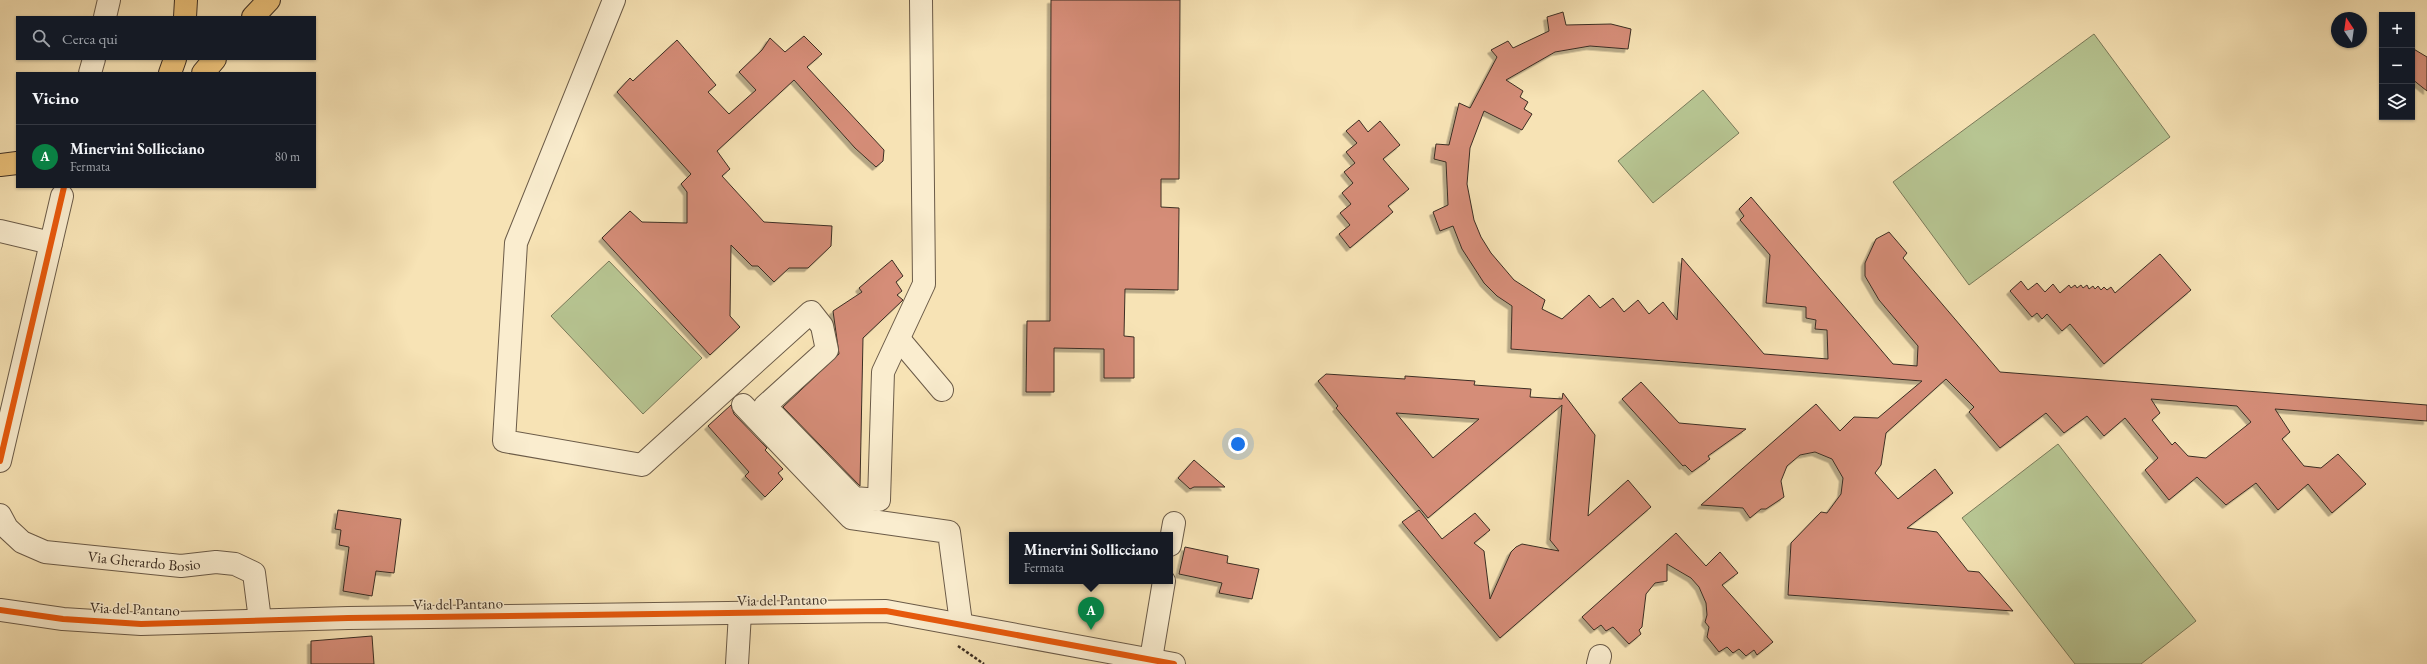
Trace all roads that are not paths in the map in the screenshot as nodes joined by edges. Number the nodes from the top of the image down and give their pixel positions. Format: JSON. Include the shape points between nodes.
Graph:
{"nodes":[{"id":1,"x":109,"y":0,"type":"edge"},
{"id":2,"x":186,"y":0,"type":"edge"},
{"id":3,"x":269,"y":0,"type":"edge"},
{"id":4,"x":614,"y":0,"type":"edge"},
{"id":5,"x":921,"y":0,"type":"edge"},
{"id":6,"x":105,"y":16,"type":"edge"},
{"id":7,"x":185,"y":16,"type":"edge"},
{"id":8,"x":254,"y":16,"type":"edge"},
{"id":9,"x":94,"y":60,"type":"edge"},
{"id":10,"x":175,"y":60,"type":"edge"},
{"id":11,"x":214,"y":60,"type":"edge"},
{"id":12,"x":90,"y":72,"type":"edge"},
{"id":13,"x":170,"y":72,"type":"edge"},
{"id":14,"x":204,"y":72,"type":"edge"},
{"id":15,"x":16,"y":163,"type":"edge"},
{"id":16,"x":0,"y":165,"type":"edge"},
{"id":17,"x":16,"y":173,"type":"edge"},
{"id":18,"x":0,"y":175,"type":"edge"},
{"id":19,"x":62,"y":196,"type":"dead end"},
{"id":20,"x":0,"y":231,"type":"edge"},
{"id":21,"x":51,"y":243,"type":"junction"},
{"id":22,"x":899,"y":339,"type":"junction"},
{"id":23,"x":942,"y":390,"type":"dead end"},
{"id":24,"x":743,"y":405,"type":"dead end"},
{"id":25,"x":0,"y":461,"type":"edge"},
{"id":26,"x":0,"y":515,"type":"edge"},
{"id":27,"x":1174,"y":523,"type":"dead end"},
{"id":28,"x":1172,"y":532,"type":"edge"},
{"id":29,"x":1164,"y":584,"type":"edge"},
{"id":30,"x":0,"y":610,"type":"edge"},
{"id":31,"x":740,"y":613,"type":"junction"},
{"id":32,"x":260,"y":620,"type":"junction"},
{"id":33,"x":961,"y":623,"type":"junction"},
{"id":34,"x":1151,"y":659,"type":"junction"},
{"id":35,"x":738,"y":664,"type":"edge"},
{"id":36,"x":1174,"y":664,"type":"edge"}],
"edges":[{"from":1,"to":6,"type":"street"},
{"from":2,"to":7,"type":"highway"},
{"from":3,"to":8,"type":"highway"},
{"from":4,"to":22,"type":"street","via":[[516,243],[504,441],[642,465],[811,312],[822,326],[827,350],[765,406],[854,498],[879,500],[884,372]]},
{"from":5,"to":22,"type":"street","via":[[924,284]]},
{"from":9,"to":12,"type":"street"},
{"from":10,"to":13,"type":"highway"},
{"from":11,"to":14,"type":"highway"},
{"from":15,"to":16,"type":"highway"},
{"from":17,"to":18,"type":"highway"},
{"from":19,"to":21,"type":"street"},
{"from":20,"to":21,"type":"street"},
{"from":21,"to":25,"type":"street"},
{"from":22,"to":23,"type":"street"},
{"from":24,"to":33,"type":"street","via":[[851,518],[949,532]]},
{"from":26,"to":32,"type":"street","name":"Via Gherardo Bosio","via":[[7,528],[22,542],[45,552],[181,566],[216,562],[235,564],[254,573]]},
{"from":27,"to":28,"type":"street"},
{"from":29,"to":34,"type":"street"},
{"from":30,"to":32,"type":"street","name":"Via del Pantano","via":[[63,619],[141,624]]},
{"from":31,"to":32,"type":"street","name":"Via del Pantano"},
{"from":31,"to":33,"type":"street","name":"Via del Pantano","via":[[886,611]]},
{"from":31,"to":35,"type":"street"},
{"from":33,"to":34,"type":"street","name":"Via del Pantano"},
{"from":34,"to":36,"type":"street","name":"Via del Pantano"}]}
